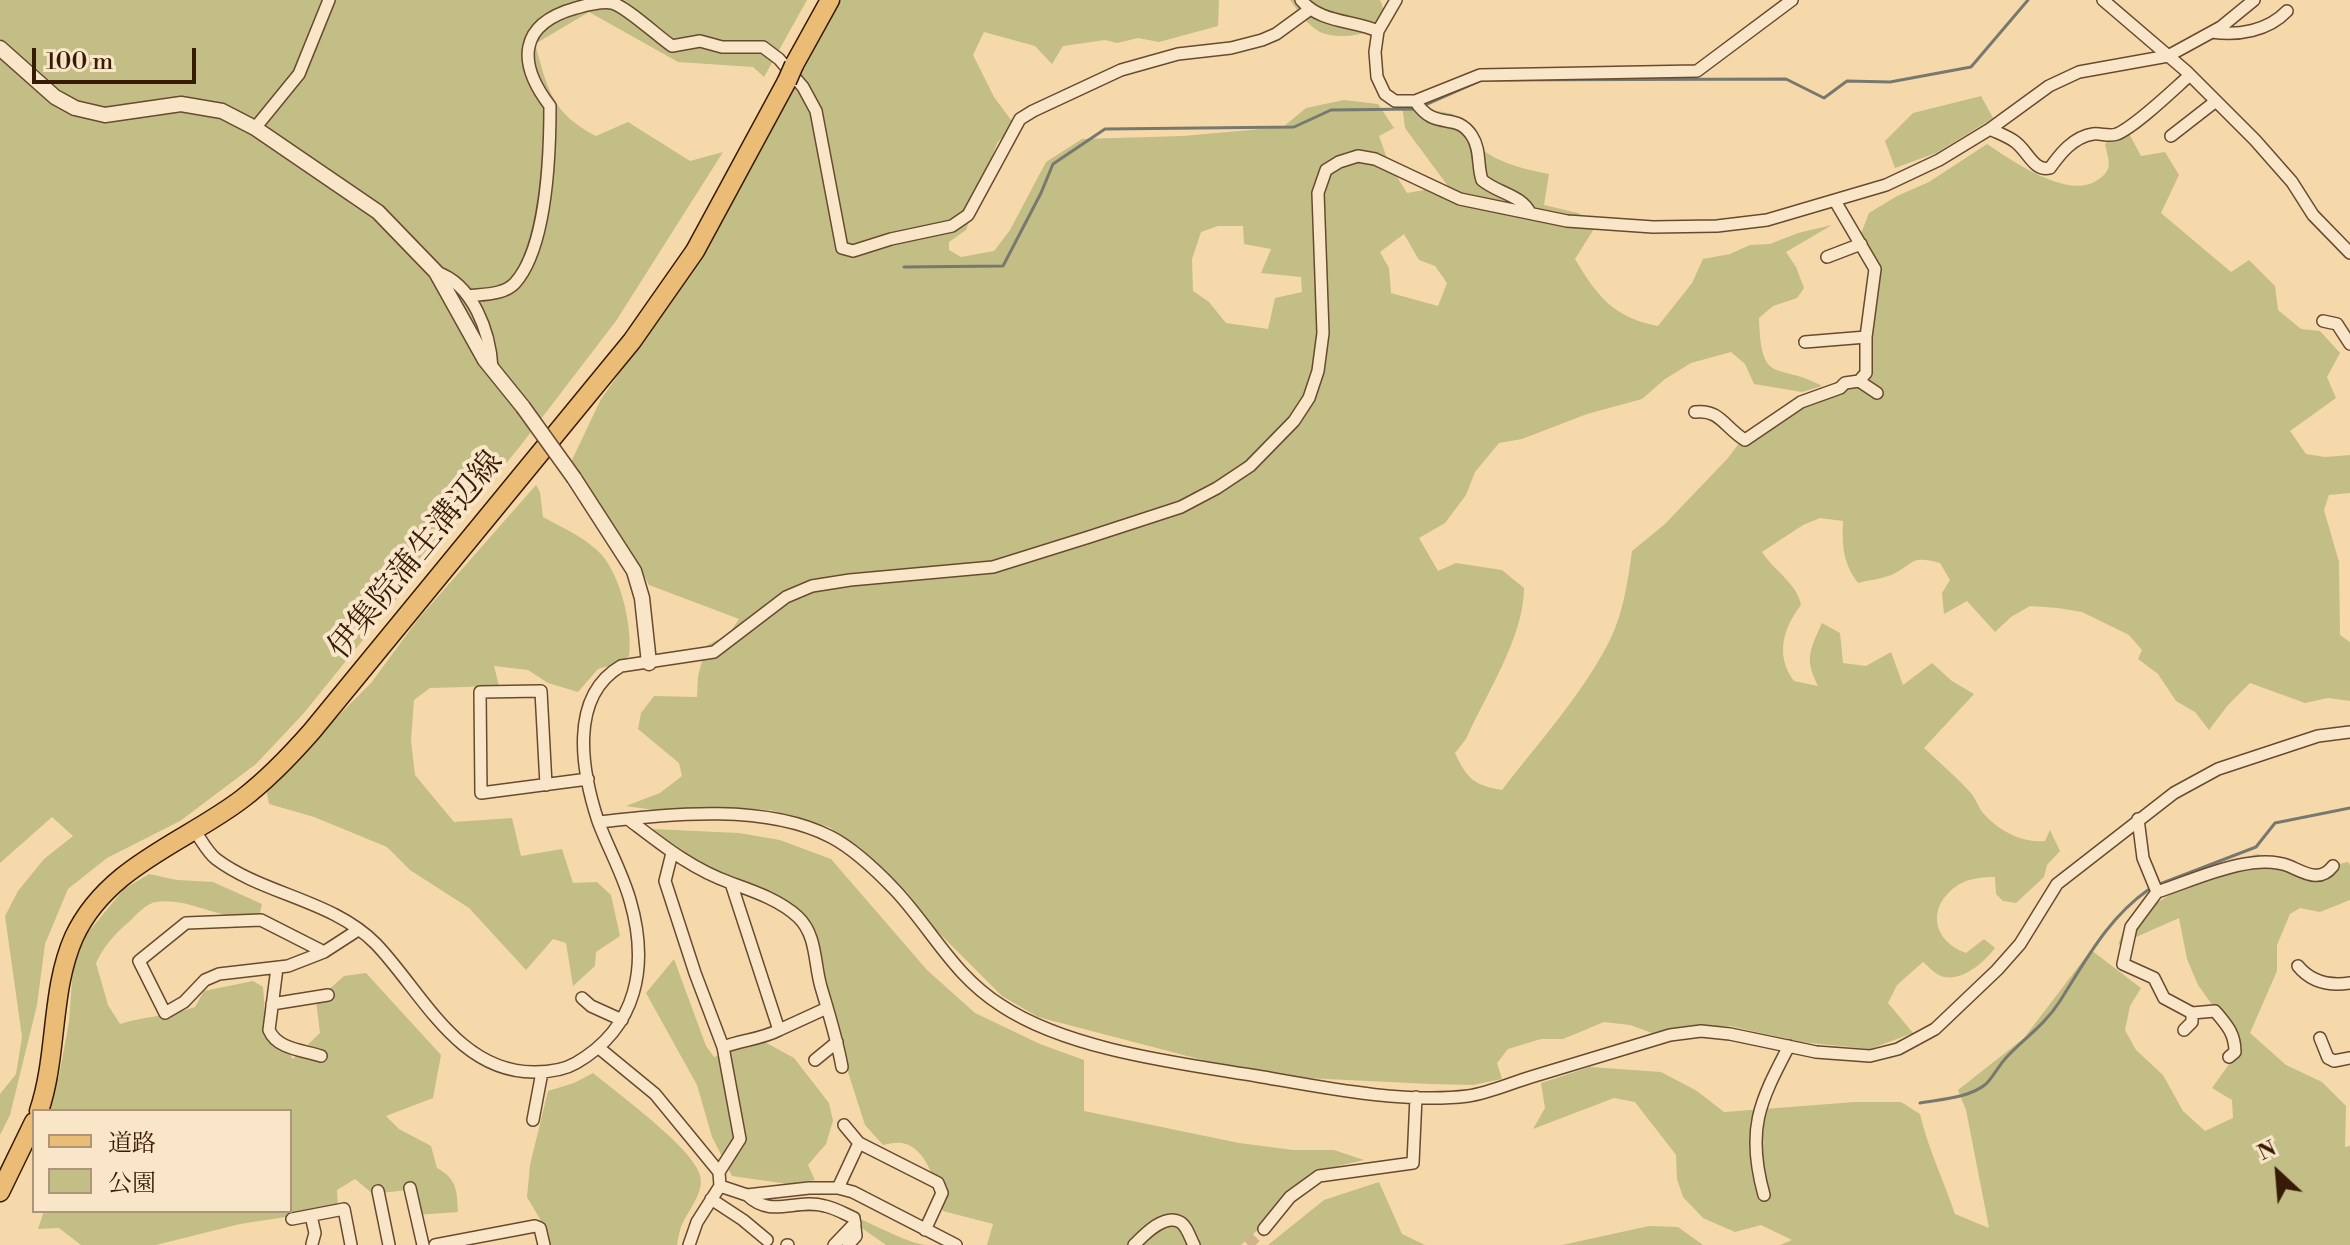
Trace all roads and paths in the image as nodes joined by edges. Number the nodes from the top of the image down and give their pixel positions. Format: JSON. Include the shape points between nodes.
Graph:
{"nodes":[{"id":1,"x":329,"y":0,"type":"edge"},
{"id":2,"x":830,"y":0,"type":"edge"},
{"id":3,"x":1396,"y":0,"type":"edge"},
{"id":4,"x":1792,"y":0,"type":"edge"},
{"id":5,"x":2103,"y":0,"type":"edge"},
{"id":6,"x":2254,"y":0,"type":"edge"},
{"id":7,"x":1305,"y":5,"type":"edge"},
{"id":8,"x":2287,"y":11,"type":"dead end"},
{"id":9,"x":1378,"y":31,"type":"junction"},
{"id":10,"x":2212,"y":32,"type":"junction"},
{"id":11,"x":0,"y":48,"type":"edge"},
{"id":12,"x":2168,"y":56,"type":"junction"},
{"id":13,"x":2190,"y":75,"type":"junction"},
{"id":14,"x":1415,"y":101,"type":"junction"},
{"id":15,"x":2216,"y":101,"type":"junction"},
{"id":16,"x":255,"y":128,"type":"junction"},
{"id":17,"x":1990,"y":129,"type":"junction"},
{"id":18,"x":2171,"y":136,"type":"dead end"},
{"id":19,"x":1835,"y":201,"type":"junction"},
{"id":20,"x":1530,"y":213,"type":"junction"},
{"id":21,"x":1861,"y":244,"type":"junction"},
{"id":22,"x":2350,"y":253,"type":"edge"},
{"id":23,"x":1827,"y":257,"type":"dead end"},
{"id":24,"x":436,"y":272,"type":"junction"},
{"id":25,"x":468,"y":296,"type":"junction"},
{"id":26,"x":2323,"y":321,"type":"dead end"},
{"id":27,"x":1866,"y":337,"type":"junction"},
{"id":28,"x":1805,"y":342,"type":"dead end"},
{"id":29,"x":2350,"y":344,"type":"edge"},
{"id":30,"x":492,"y":368,"type":"junction"},
{"id":31,"x":1859,"y":381,"type":"junction"},
{"id":32,"x":1877,"y":393,"type":"dead end"},
{"id":33,"x":1695,"y":412,"type":"dead end"},
{"id":34,"x":649,"y":663,"type":"junction"},
{"id":35,"x":2350,"y":732,"type":"edge"},
{"id":36,"x":588,"y":779,"type":"junction"},
{"id":37,"x":546,"y":785,"type":"junction"},
{"id":38,"x":628,"y":819,"type":"junction"},
{"id":39,"x":2138,"y":819,"type":"junction"},
{"id":40,"x":599,"y":822,"type":"junction"},
{"id":41,"x":194,"y":830,"type":"junction"},
{"id":42,"x":672,"y":853,"type":"junction"},
{"id":43,"x":2333,"y":866,"type":"dead end"},
{"id":44,"x":731,"y":883,"type":"junction"},
{"id":45,"x":2157,"y":892,"type":"junction"},
{"id":46,"x":358,"y":930,"type":"junction"},
{"id":47,"x":324,"y":952,"type":"junction"},
{"id":48,"x":2298,"y":966,"type":"dead end"},
{"id":49,"x":277,"y":968,"type":"junction"},
{"id":50,"x":2350,"y":983,"type":"edge"},
{"id":51,"x":328,"y":995,"type":"dead end"},
{"id":52,"x":582,"y":998,"type":"dead end"},
{"id":53,"x":272,"y":1004,"type":"junction"},
{"id":54,"x":827,"y":1008,"type":"junction"},
{"id":55,"x":2192,"y":1013,"type":"junction"},
{"id":56,"x":622,"y":1020,"type":"junction"},
{"id":57,"x":779,"y":1030,"type":"junction"},
{"id":58,"x":2184,"y":1030,"type":"dead end"},
{"id":59,"x":2320,"y":1038,"type":"dead end"},
{"id":60,"x":837,"y":1042,"type":"junction"},
{"id":61,"x":1789,"y":1046,"type":"junction"},
{"id":62,"x":723,"y":1047,"type":"junction"},
{"id":63,"x":599,"y":1048,"type":"junction"},
{"id":64,"x":321,"y":1056,"type":"dead end"},
{"id":65,"x":2229,"y":1057,"type":"dead end"},
{"id":66,"x":2350,"y":1058,"type":"edge"},
{"id":67,"x":815,"y":1060,"type":"dead end"},
{"id":68,"x":842,"y":1067,"type":"dead end"},
{"id":69,"x":542,"y":1072,"type":"junction"},
{"id":70,"x":1416,"y":1097,"type":"junction"},
{"id":71,"x":39,"y":1109,"type":"edge"},
{"id":72,"x":533,"y":1120,"type":"dead end"},
{"id":73,"x":844,"y":1125,"type":"dead end"},
{"id":74,"x":32,"y":1126,"type":"edge"},
{"id":75,"x":859,"y":1143,"type":"junction"},
{"id":76,"x":719,"y":1172,"type":"junction"},
{"id":77,"x":720,"y":1186,"type":"junction"},
{"id":78,"x":410,"y":1188,"type":"dead end"},
{"id":79,"x":838,"y":1188,"type":"junction"},
{"id":80,"x":378,"y":1191,"type":"dead end"},
{"id":81,"x":0,"y":1192,"type":"edge"},
{"id":82,"x":747,"y":1195,"type":"junction"},
{"id":83,"x":1764,"y":1195,"type":"dead end"},
{"id":84,"x":711,"y":1199,"type":"junction"},
{"id":85,"x":311,"y":1216,"type":"junction"},
{"id":86,"x":292,"y":1219,"type":"dead end"},
{"id":87,"x":855,"y":1223,"type":"junction"},
{"id":88,"x":1264,"y":1229,"type":"tunnel mouth"},
{"id":89,"x":925,"y":1230,"type":"junction"},
{"id":90,"x":767,"y":1240,"type":"dead end"},
{"id":91,"x":310,"y":1245,"type":"edge"},
{"id":92,"x":351,"y":1245,"type":"edge"},
{"id":93,"x":389,"y":1245,"type":"edge"},
{"id":94,"x":423,"y":1245,"type":"edge"},
{"id":95,"x":435,"y":1245,"type":"edge"},
{"id":96,"x":544,"y":1245,"type":"edge"},
{"id":97,"x":689,"y":1245,"type":"edge"},
{"id":98,"x":834,"y":1245,"type":"edge"},
{"id":99,"x":848,"y":1245,"type":"edge"},
{"id":100,"x":956,"y":1245,"type":"edge"},
{"id":101,"x":1134,"y":1245,"type":"edge"},
{"id":102,"x":1194,"y":1245,"type":"edge"}],
"edges":[{"from":1,"to":16,"type":"street","via":[[299,74]]},
{"from":2,"to":41,"type":"main road","name":"伊集院蒲生溝辺線","via":[[695,251],[632,341],[312,731],[242,799]]},
{"from":3,"to":9,"type":"street"},
{"from":4,"to":14,"type":"street","via":[[1697,71],[1480,75]]},
{"from":5,"to":12,"type":"street"},
{"from":6,"to":10,"type":"street"},
{"from":7,"to":9,"type":"street"},
{"from":7,"to":25,"type":"street","via":[[1276,34],[1262,40],[1121,70],[1033,111],[1020,119],[968,215],[952,226],[853,251],[842,248],[816,111],[779,59],[763,47],[700,41],[672,46],[615,3],[557,14],[542,22],[529,42],[535,86],[550,106],[542,216],[529,260],[514,284],[502,292]]},
{"from":8,"to":10,"type":"street","via":[[2268,27]]},
{"from":9,"to":14,"type":"street","via":[[1377,77],[1385,94],[1395,101]]},
{"from":10,"to":12,"type":"street"},
{"from":11,"to":16,"type":"street","via":[[75,108],[105,115],[181,104],[222,111]]},
{"from":12,"to":13,"type":"street"},
{"from":12,"to":17,"type":"street","via":[[2068,76]]},
{"from":13,"to":15,"type":"street"},
{"from":13,"to":17,"type":"street","via":[[2118,134],[2092,134],[2073,143],[2043,170],[2017,142]]},
{"from":14,"to":20,"type":"street","via":[[1424,114],[1459,123],[1469,132],[1478,149],[1482,180],[1526,204]]},
{"from":15,"to":18,"type":"street"},
{"from":15,"to":22,"type":"street"},
{"from":16,"to":24,"type":"street","via":[[378,212]]},
{"from":17,"to":19,"type":"street","via":[[1886,185]]},
{"from":19,"to":20,"type":"street","via":[[1767,220],[1717,226],[1613,226]]},
{"from":19,"to":21,"type":"street"},
{"from":20,"to":34,"type":"street","via":[[1460,199],[1375,159],[1358,156],[1339,162],[1323,174],[1318,193],[1323,333],[1318,371],[1294,421],[1250,466],[1181,507],[993,567],[812,586],[786,597],[714,652]]},
{"from":21,"to":23,"type":"street"},
{"from":21,"to":27,"type":"street","via":[[1875,269]]},
{"from":24,"to":25,"type":"street","via":[[451,276]]},
{"from":24,"to":30,"type":"street"},
{"from":25,"to":30,"type":"street","via":[[488,334]]},
{"from":26,"to":29,"type":"street","via":[[2337,324]]},
{"from":27,"to":28,"type":"street"},
{"from":27,"to":31,"type":"street","via":[[1866,373]]},
{"from":30,"to":34,"type":"street","bridge":true,"via":[[574,478],[634,571]]},
{"from":31,"to":32,"type":"street"},
{"from":31,"to":33,"type":"street","via":[[1801,402],[1745,440],[1714,414]]},
{"from":34,"to":36,"type":"street","via":[[621,666],[594,692],[585,714]]},
{"from":35,"to":39,"type":"street","via":[[2318,736],[2218,769]]},
{"from":36,"to":37,"type":"street"},
{"from":36,"to":40,"type":"street"},
{"from":37,"to":37,"type":"street","via":[[481,793],[480,692],[541,691]]},
{"from":38,"to":40,"type":"street"},
{"from":38,"to":42,"type":"street"},
{"from":38,"to":70,"type":"street","via":[[755,815],[797,823],[833,838],[897,892],[972,984],[1003,1007],[1056,1033],[1206,1067]]},
{"from":39,"to":45,"type":"street","via":[[2143,858]]},
{"from":39,"to":61,"type":"street","via":[[2057,884],[2012,953],[1935,1029],[1898,1049],[1870,1056]]},
{"from":40,"to":56,"type":"street","via":[[631,901],[638,944],[637,983]]},
{"from":41,"to":46,"type":"street","via":[[213,857],[235,871]]},
{"from":41,"to":71,"type":"main road","name":"伊集院蒲生溝辺線","via":[[159,850],[90,908],[62,974]]},
{"from":42,"to":44,"type":"street"},
{"from":42,"to":62,"type":"street","via":[[665,881]]},
{"from":43,"to":45,"type":"street","via":[[2318,876],[2270,863],[2221,868]]},
{"from":44,"to":54,"type":"street","via":[[765,896],[807,927]]},
{"from":44,"to":57,"type":"street"},
{"from":45,"to":55,"type":"street","via":[[2131,927],[2123,964],[2154,978],[2164,998]]},
{"from":46,"to":47,"type":"street"},
{"from":46,"to":69,"type":"street","via":[[375,943],[448,1033],[500,1066]]},
{"from":47,"to":49,"type":"street"},
{"from":47,"to":49,"type":"street","via":[[261,920],[186,923],[139,961],[165,1013],[219,974]]},
{"from":48,"to":50,"type":"street","via":[[2317,981]]},
{"from":49,"to":53,"type":"street"},
{"from":51,"to":53,"type":"street"},
{"from":52,"to":56,"type":"street"},
{"from":53,"to":64,"type":"street","via":[[269,1030],[278,1044]]},
{"from":54,"to":57,"type":"street"},
{"from":54,"to":60,"type":"street"},
{"from":55,"to":58,"type":"street"},
{"from":55,"to":65,"type":"street","via":[[2215,1011],[2235,1041]]},
{"from":56,"to":63,"type":"street"},
{"from":57,"to":62,"type":"street"},
{"from":59,"to":66,"type":"street","via":[[2328,1058]]},
{"from":60,"to":67,"type":"street"},
{"from":60,"to":68,"type":"street"},
{"from":61,"to":70,"type":"street","via":[[1701,1031],[1670,1035],[1469,1096]]},
{"from":61,"to":83,"type":"street","via":[[1761,1104],[1755,1139]]},
{"from":62,"to":76,"type":"street","via":[[740,1139]]},
{"from":63,"to":69,"type":"street","via":[[570,1066]]},
{"from":63,"to":76,"type":"street","via":[[655,1094]]},
{"from":69,"to":72,"type":"street"},
{"from":70,"to":88,"type":"street","via":[[1413,1163],[1319,1176],[1290,1197]]},
{"from":73,"to":75,"type":"street"},
{"from":74,"to":81,"type":"main road"},
{"from":75,"to":79,"type":"street"},
{"from":75,"to":89,"type":"street","via":[[938,1183],[942,1193]]},
{"from":76,"to":77,"type":"street"},
{"from":77,"to":82,"type":"street"},
{"from":77,"to":84,"type":"street"},
{"from":78,"to":94,"type":"street"},
{"from":79,"to":82,"type":"street"},
{"from":79,"to":89,"type":"street"},
{"from":80,"to":93,"type":"street"},
{"from":82,"to":87,"type":"street","via":[[769,1208],[826,1206]]},
{"from":84,"to":90,"type":"street"},
{"from":84,"to":97,"type":"street"},
{"from":85,"to":86,"type":"street"},
{"from":85,"to":91,"type":"street","via":[[315,1233]]},
{"from":85,"to":92,"type":"street","via":[[344,1209]]},
{"from":87,"to":98,"type":"street"},
{"from":87,"to":99,"type":"street","via":[[856,1236]]},
{"from":89,"to":100,"type":"street"},
{"from":95,"to":96,"type":"street","via":[[535,1226]]},
{"from":101,"to":102,"type":"street","via":[[1152,1228],[1172,1220],[1180,1222]]}]}
